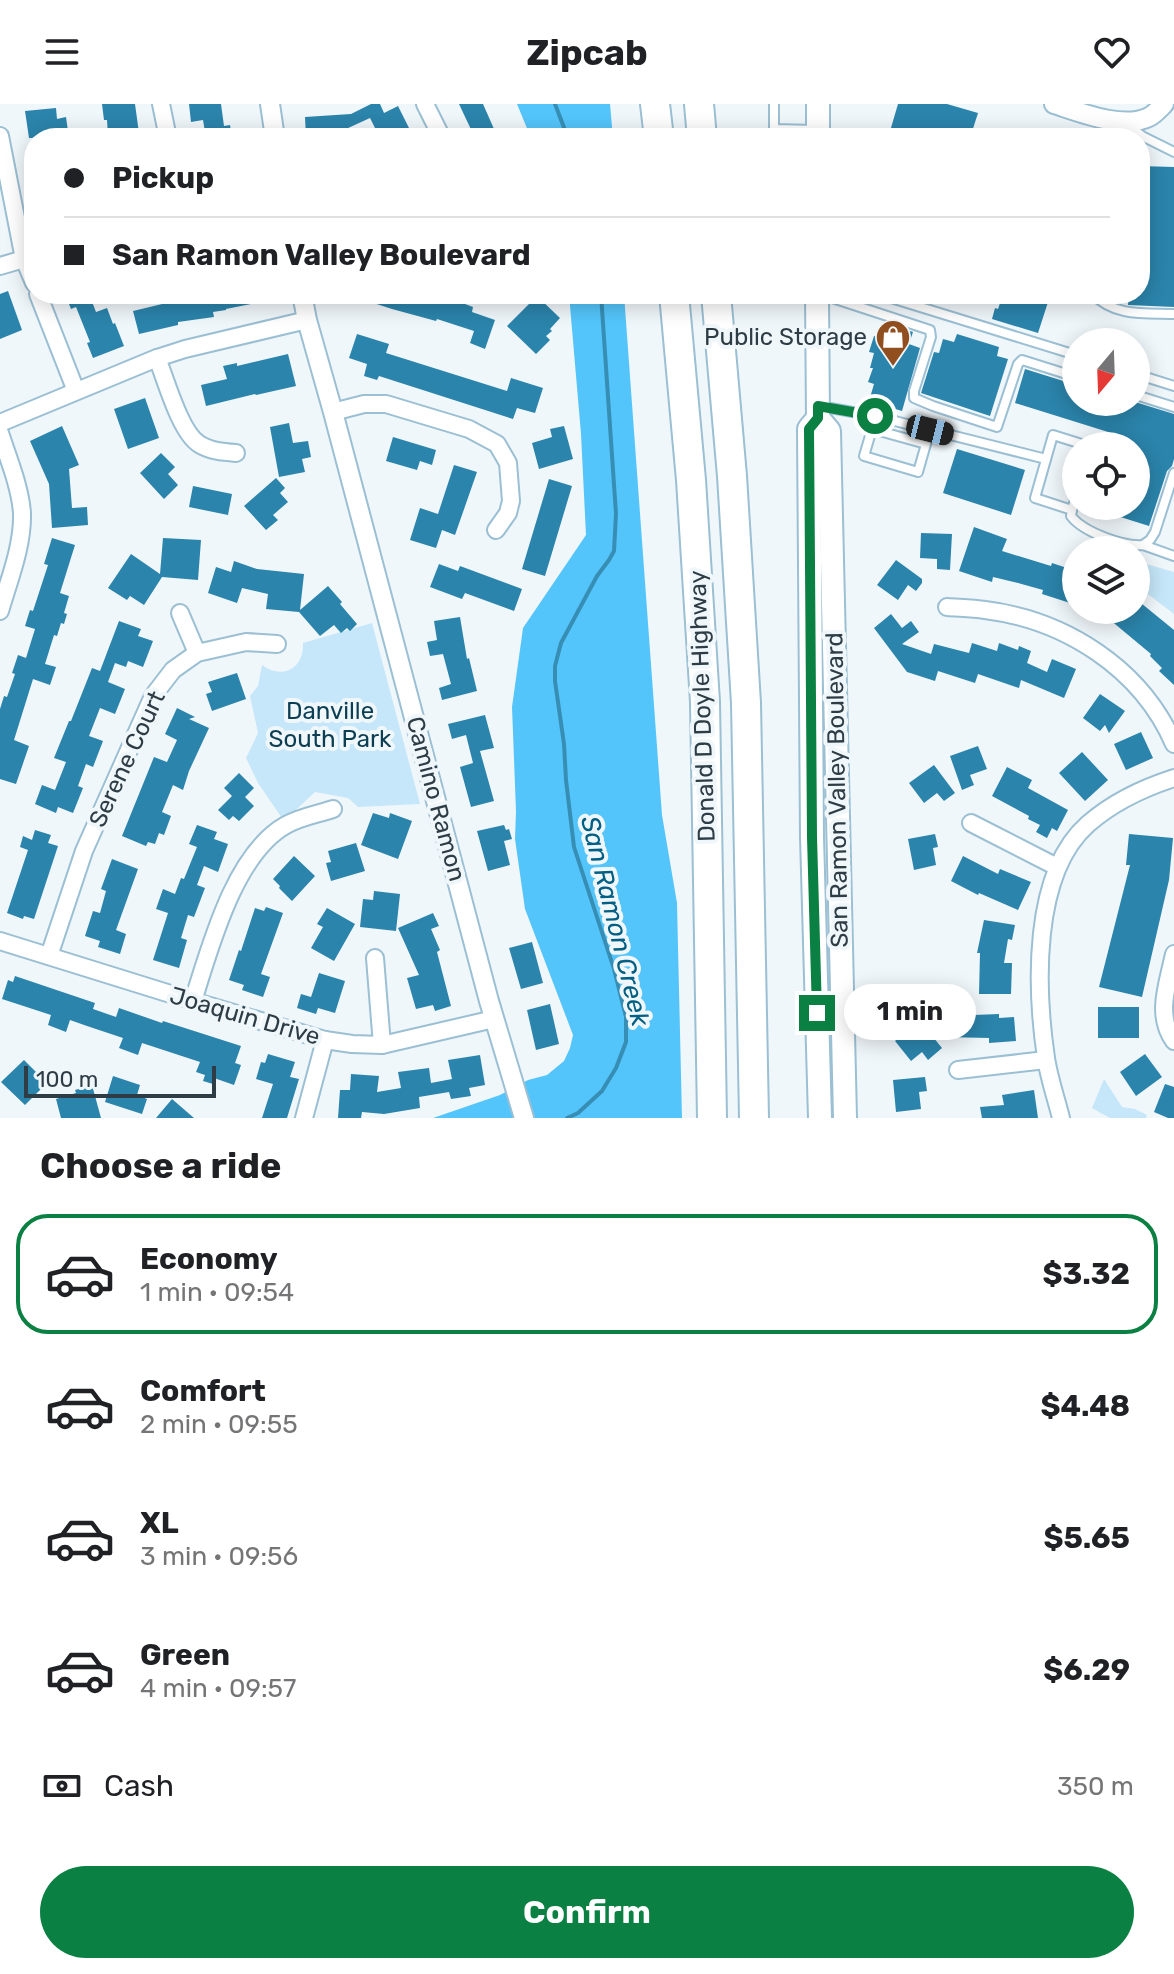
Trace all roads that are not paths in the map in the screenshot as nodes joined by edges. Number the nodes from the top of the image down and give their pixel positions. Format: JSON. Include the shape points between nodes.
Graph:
{"nodes":[{"id":1,"x":161,"y":104,"type":"edge"},
{"id":2,"x":270,"y":104,"type":"edge"},
{"id":3,"x":425,"y":104,"type":"edge"},
{"id":4,"x":655,"y":104,"type":"edge"},
{"id":5,"x":699,"y":104,"type":"edge"},
{"id":6,"x":774,"y":104,"type":"edge"},
{"id":7,"x":818,"y":104,"type":"edge"},
{"id":8,"x":1164,"y":104,"type":"edge"},
{"id":9,"x":1060,"y":105,"type":"edge"},
{"id":10,"x":1113,"y":120,"type":"junction"},
{"id":11,"x":166,"y":128,"type":"edge"},
{"id":12,"x":274,"y":128,"type":"edge"},
{"id":13,"x":437,"y":128,"type":"edge"},
{"id":14,"x":658,"y":128,"type":"edge"},
{"id":15,"x":701,"y":128,"type":"edge"},
{"id":16,"x":774,"y":128,"type":"edge"},
{"id":17,"x":818,"y":128,"type":"edge"},
{"id":18,"x":1128,"y":128,"type":"edge"},
{"id":19,"x":0,"y":136,"type":"edge"},
{"id":20,"x":1150,"y":140,"type":"edge"},
{"id":21,"x":1174,"y":152,"type":"edge"},
{"id":22,"x":24,"y":259,"type":"joint"},
{"id":23,"x":0,"y":266,"type":"edge"},
{"id":24,"x":42,"y":304,"type":"edge"},
{"id":25,"x":304,"y":304,"type":"edge"},
{"id":26,"x":675,"y":304,"type":"edge"},
{"id":27,"x":717,"y":304,"type":"edge"},
{"id":28,"x":818,"y":304,"type":"edge"},
{"id":29,"x":852,"y":304,"type":"edge"},
{"id":30,"x":883,"y":304,"type":"edge"},
{"id":31,"x":912,"y":304,"type":"edge"},
{"id":32,"x":1104,"y":304,"type":"edge"},
{"id":33,"x":883,"y":313,"type":"junction"},
{"id":34,"x":1174,"y":314,"type":"edge"},
{"id":35,"x":307,"y":320,"type":"junction"},
{"id":36,"x":1062,"y":351,"type":"edge"},
{"id":37,"x":157,"y":358,"type":"junction"},
{"id":38,"x":1062,"y":373,"type":"edge"},
{"id":39,"x":1150,"y":378,"type":"edge"},
{"id":40,"x":1174,"y":386,"type":"edge"},
{"id":41,"x":76,"y":391,"type":"junction"},
{"id":42,"x":1150,"y":399,"type":"edge"},
{"id":43,"x":1174,"y":407,"type":"edge"},
{"id":44,"x":333,"y":412,"type":"junction"},
{"id":45,"x":818,"y":412,"type":"junction"},
{"id":46,"x":0,"y":423,"type":"edge"},
{"id":47,"x":997,"y":427,"type":"junction"},
{"id":48,"x":930,"y":430,"type":"junction"},
{"id":49,"x":0,"y":433,"type":"edge"},
{"id":50,"x":1062,"y":438,"type":"edge"},
{"id":51,"x":926,"y":444,"type":"junction"},
{"id":52,"x":991,"y":446,"type":"junction"},
{"id":53,"x":236,"y":453,"type":"dead end"},
{"id":54,"x":1046,"y":459,"type":"junction"},
{"id":55,"x":1174,"y":473,"type":"edge"},
{"id":56,"x":1062,"y":507,"type":"edge"},
{"id":57,"x":1074,"y":520,"type":"edge"},
{"id":58,"x":496,"y":530,"type":"dead end"},
{"id":59,"x":1102,"y":536,"type":"edge"},
{"id":60,"x":1150,"y":540,"type":"edge"},
{"id":61,"x":1150,"y":547,"type":"edge"},
{"id":62,"x":1174,"y":556,"type":"edge"},
{"id":63,"x":947,"y":607,"type":"dead end"},
{"id":64,"x":0,"y":611,"type":"edge"},
{"id":65,"x":180,"y":613,"type":"dead end"},
{"id":66,"x":277,"y":644,"type":"dead end"},
{"id":67,"x":197,"y":653,"type":"junction"},
{"id":68,"x":1174,"y":744,"type":"edge"},
{"id":69,"x":1174,"y":778,"type":"edge"},
{"id":70,"x":333,"y":809,"type":"dead end"},
{"id":71,"x":971,"y":823,"type":"dead end"},
{"id":72,"x":1057,"y":867,"type":"junction"},
{"id":73,"x":0,"y":941,"type":"edge"},
{"id":74,"x":1174,"y":954,"type":"edge"},
{"id":75,"x":49,"y":956,"type":"junction"},
{"id":76,"x":375,"y":958,"type":"dead end"},
{"id":77,"x":193,"y":1001,"type":"junction"},
{"id":78,"x":494,"y":1019,"type":"junction"},
{"id":79,"x":325,"y":1040,"type":"junction"},
{"id":80,"x":1174,"y":1041,"type":"edge"},
{"id":81,"x":382,"y":1045,"type":"junction"},
{"id":82,"x":1046,"y":1060,"type":"junction"},
{"id":83,"x":958,"y":1070,"type":"dead end"},
{"id":84,"x":522,"y":1112,"type":"edge"},
{"id":85,"x":304,"y":1118,"type":"edge"},
{"id":86,"x":712,"y":1118,"type":"edge"},
{"id":87,"x":754,"y":1118,"type":"edge"},
{"id":88,"x":820,"y":1118,"type":"edge"},
{"id":89,"x":845,"y":1118,"type":"edge"},
{"id":90,"x":1061,"y":1118,"type":"edge"}],
"edges":[{"from":1,"to":11,"type":"street"},
{"from":2,"to":12,"type":"street"},
{"from":3,"to":13,"type":"street"},
{"from":4,"to":14,"type":"highway"},
{"from":5,"to":15,"type":"highway"},
{"from":6,"to":16,"type":"lane"},
{"from":7,"to":17,"type":"main road"},
{"from":8,"to":10,"type":"street","via":[[1150,116]]},
{"from":9,"to":10,"type":"street"},
{"from":10,"to":18,"type":"lane"},
{"from":19,"to":22,"type":"street"},
{"from":20,"to":21,"type":"lane"},
{"from":22,"to":23,"type":"street"},
{"from":24,"to":41,"type":"street"},
{"from":25,"to":35,"type":"street","name":"Camino Ramon"},
{"from":26,"to":86,"type":"highway","name":"Donald D Doyle Highway","via":[[705,702]]},
{"from":27,"to":87,"type":"highway","name":"Donald D Doyle Highway","via":[[746,703]]},
{"from":28,"to":45,"type":"main road","name":"San Ramon Valley Boulevard"},
{"from":29,"to":33,"type":"lane"},
{"from":30,"to":33,"type":"lane"},
{"from":31,"to":36,"type":"lane"},
{"from":32,"to":34,"type":"lane","via":[[1130,313]]},
{"from":33,"to":47,"type":"lane","via":[[930,330],[914,398]]},
{"from":35,"to":37,"type":"street"},
{"from":35,"to":44,"type":"street","name":"Camino Ramon"},
{"from":37,"to":41,"type":"street"},
{"from":37,"to":53,"type":"street","via":[[184,426],[197,443]]},
{"from":38,"to":47,"type":"lane","via":[[1022,360]]},
{"from":39,"to":40,"type":"lane"},
{"from":41,"to":46,"type":"street"},
{"from":42,"to":43,"type":"lane"},
{"from":44,"to":58,"type":"street","via":[[386,404],[469,429],[497,444],[508,463],[511,501]]},
{"from":44,"to":78,"type":"street","name":"Camino Ramon"},
{"from":45,"to":48,"type":"lane","via":[[875,416]]},
{"from":45,"to":88,"type":"main road","name":"San Ramon Valley Boulevard","via":[[809,429]]},
{"from":45,"to":89,"type":"main road","name":"San Ramon Valley Boulevard","via":[[829,431]]},
{"from":47,"to":52,"type":"lane"},
{"from":48,"to":51,"type":"lane"},
{"from":48,"to":52,"type":"lane"},
{"from":49,"to":64,"type":"street","via":[[22,512],[20,544]]},
{"from":50,"to":54,"type":"lane","via":[[1053,435]]},
{"from":51,"to":51,"type":"lane","via":[[872,429],[864,456],[918,472]]},
{"from":52,"to":54,"type":"lane"},
{"from":54,"to":56,"type":"lane","via":[[1035,498]]},
{"from":55,"to":60,"type":"lane"},
{"from":57,"to":59,"type":"lane"},
{"from":61,"to":62,"type":"lane"},
{"from":63,"to":68,"type":"street","via":[[1007,614],[1083,642],[1121,670],[1149,701]]},
{"from":65,"to":67,"type":"street"},
{"from":66,"to":67,"type":"street","name":"Serene Court","via":[[246,642]]},
{"from":67,"to":75,"type":"street","name":"Serene Court","via":[[173,670],[153,696],[84,851]]},
{"from":69,"to":72,"type":"street","via":[[1118,801],[1086,825]]},
{"from":70,"to":77,"type":"street","via":[[288,824],[255,853],[221,913]]},
{"from":71,"to":72,"type":"street"},
{"from":72,"to":82,"type":"street","via":[[1044,918],[1038,976]]},
{"from":73,"to":75,"type":"street","name":"Joaquin Drive"},
{"from":74,"to":80,"type":"street","via":[[1163,1004]]},
{"from":75,"to":77,"type":"street","name":"Joaquin Drive"},
{"from":76,"to":81,"type":"street"},
{"from":77,"to":79,"type":"street","name":"Joaquin Drive"},
{"from":78,"to":81,"type":"street","name":"Joaquin Drive"},
{"from":78,"to":84,"type":"street","name":"Camino Ramon"},
{"from":79,"to":81,"type":"street","name":"Joaquin Drive"},
{"from":79,"to":85,"type":"street"},
{"from":82,"to":83,"type":"street"},
{"from":82,"to":90,"type":"street"}]}
